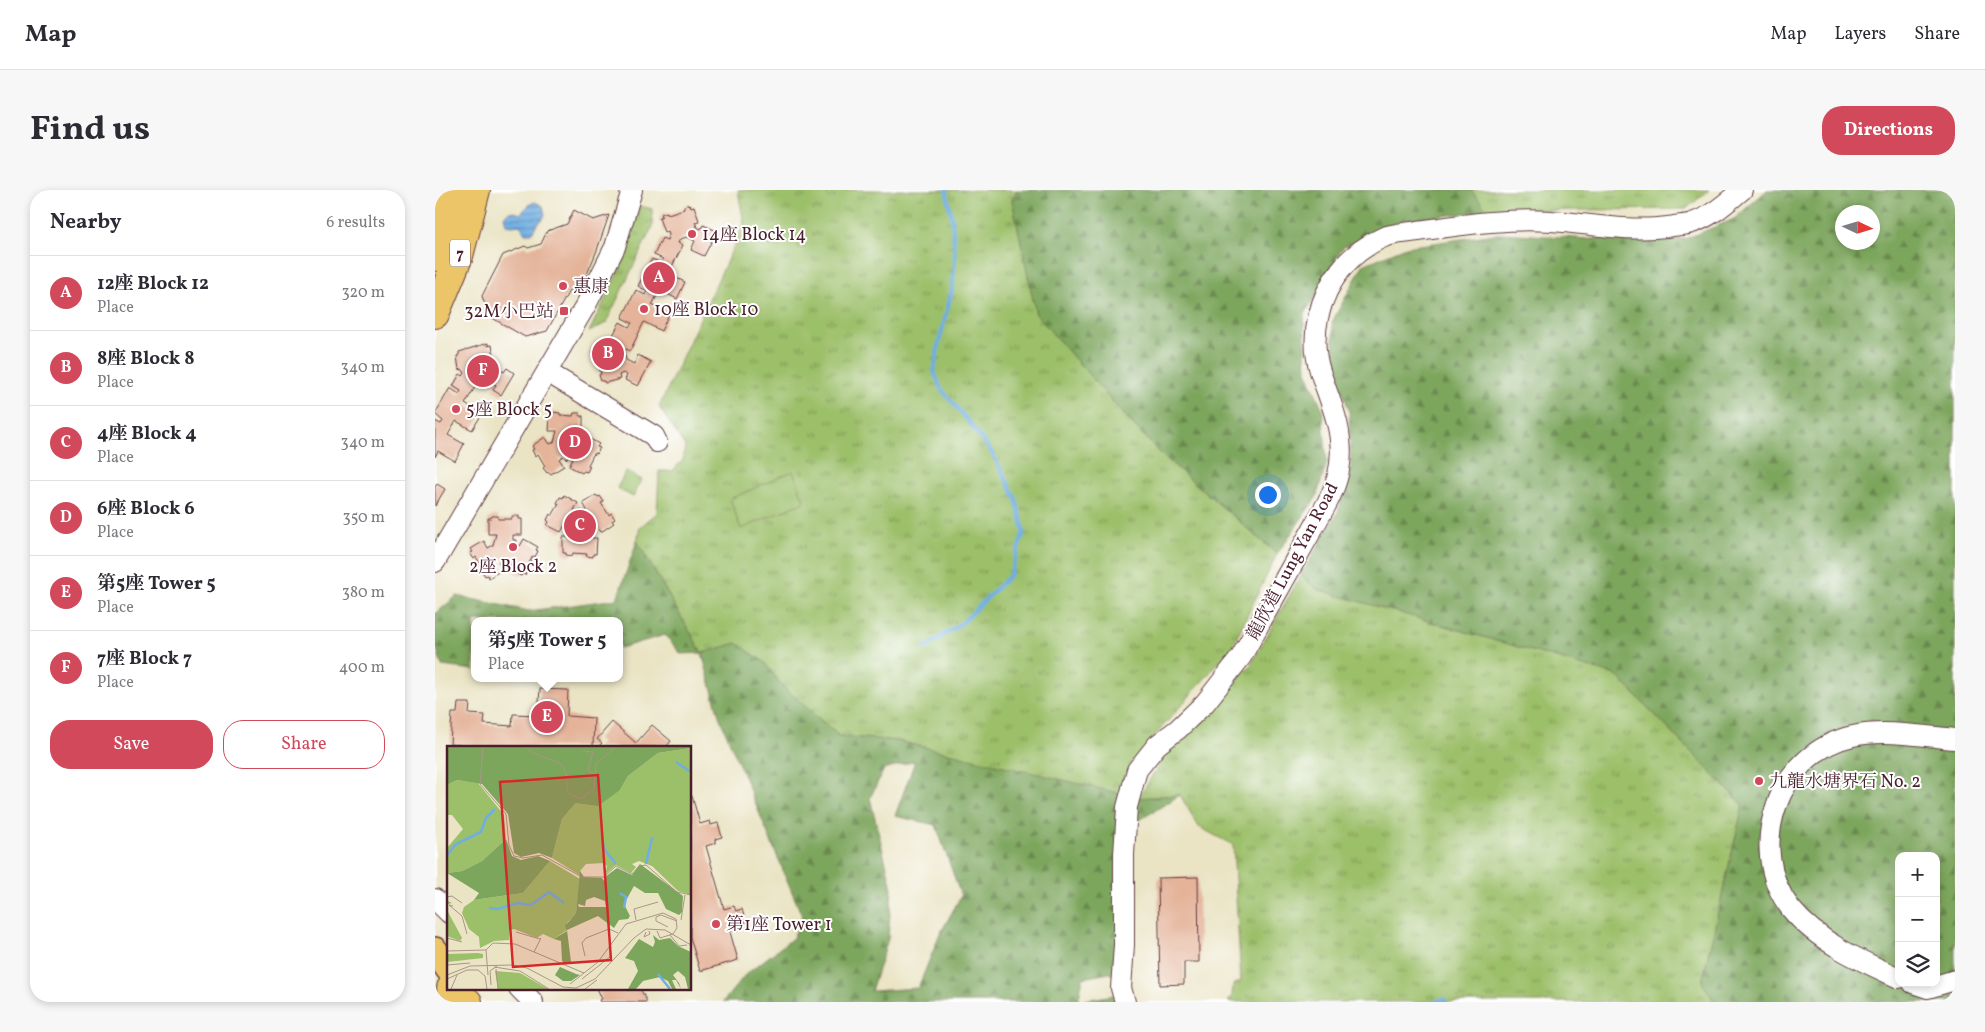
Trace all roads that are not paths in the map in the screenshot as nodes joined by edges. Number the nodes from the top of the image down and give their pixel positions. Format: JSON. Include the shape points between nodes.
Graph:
{"nodes":[{"id":1,"x":451,"y":190,"type":"edge"},
{"id":2,"x":476,"y":190,"type":"edge"},
{"id":3,"x":632,"y":190,"type":"edge"},
{"id":4,"x":1742,"y":190,"type":"edge"},
{"id":5,"x":435,"y":257,"type":"edge"},
{"id":6,"x":435,"y":314,"type":"edge"},
{"id":7,"x":547,"y":372,"type":"junction"},
{"id":8,"x":657,"y":442,"type":"dead end"},
{"id":9,"x":435,"y":562,"type":"edge"},
{"id":10,"x":1955,"y":738,"type":"edge"},
{"id":11,"x":435,"y":899,"type":"edge"},
{"id":12,"x":447,"y":911,"type":"edge"},
{"id":13,"x":435,"y":950,"type":"edge"},
{"id":14,"x":447,"y":967,"type":"edge"},
{"id":15,"x":435,"y":975,"type":"edge"},
{"id":16,"x":1895,"y":976,"type":"edge"},
{"id":17,"x":1955,"y":980,"type":"edge"},
{"id":18,"x":1940,"y":984,"type":"edge"},
{"id":19,"x":447,"y":985,"type":"edge"},
{"id":20,"x":454,"y":990,"type":"edge"},
{"id":21,"x":461,"y":990,"type":"edge"},
{"id":22,"x":521,"y":990,"type":"edge"},
{"id":23,"x":468,"y":1002,"type":"edge"},
{"id":24,"x":533,"y":1002,"type":"edge"},
{"id":25,"x":1125,"y":1002,"type":"edge"}],
"edges":[{"from":1,"to":5,"type":"highway","number":"7"},
{"from":2,"to":6,"type":"highway","number":"7","via":[[459,256]]},
{"from":3,"to":7,"type":"street","via":[[620,233],[602,275]]},
{"from":4,"to":25,"type":"street","name":"龍欣道 Lung Yan Road","via":[[1692,224],[1627,230],[1514,220],[1441,228],[1386,236],[1343,266],[1324,298],[1315,340],[1319,369],[1337,421],[1340,440],[1336,484],[1241,657],[1205,703],[1157,745],[1137,770],[1127,807],[1124,854],[1121,988]]},
{"from":7,"to":8,"type":"street","via":[[654,436]]},
{"from":7,"to":9,"type":"street"},
{"from":10,"to":16,"type":"street","via":[[1878,734],[1839,740],[1826,746],[1794,773],[1779,796],[1773,814],[1769,843],[1772,869],[1791,909],[1846,954]]},
{"from":11,"to":12,"type":"street"},
{"from":13,"to":14,"type":"main road"},
{"from":15,"to":19,"type":"highway"},
{"from":17,"to":18,"type":"street"},
{"from":20,"to":23,"type":"highway"},
{"from":21,"to":23,"type":"main road"},
{"from":22,"to":24,"type":"street"}]}
